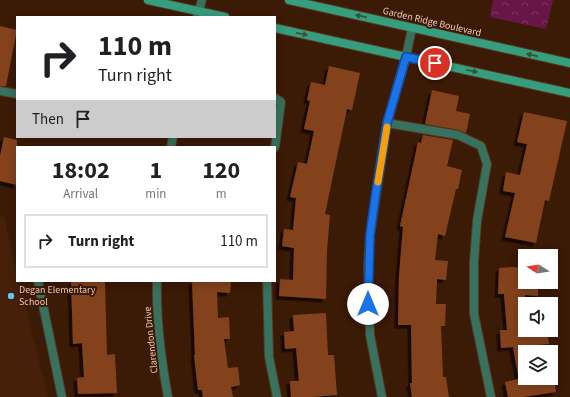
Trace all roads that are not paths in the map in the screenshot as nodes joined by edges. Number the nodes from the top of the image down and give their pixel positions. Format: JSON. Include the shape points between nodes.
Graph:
{"nodes":[{"id":1,"x":148,"y":0,"type":"edge"},
{"id":2,"x":202,"y":0,"type":"edge"},
{"id":3,"x":289,"y":0,"type":"edge"},
{"id":4,"x":319,"y":3,"type":"edge"},
{"id":5,"x":198,"y":14,"type":"edge"},
{"id":6,"x":216,"y":16,"type":"edge"},
{"id":7,"x":276,"y":28,"type":"edge"},
{"id":8,"x":412,"y":28,"type":"junction"},
{"id":9,"x":406,"y":57,"type":"junction"},
{"id":10,"x":570,"y":63,"type":"edge"},
{"id":11,"x":0,"y":91,"type":"edge"},
{"id":12,"x":570,"y":93,"type":"edge"},
{"id":13,"x":16,"y":94,"type":"edge"},
{"id":14,"x":276,"y":99,"type":"edge"},
{"id":15,"x":387,"y":123,"type":"junction"},
{"id":16,"x":275,"y":146,"type":"edge"},
{"id":17,"x":38,"y":282,"type":"edge"},
{"id":18,"x":157,"y":282,"type":"edge"},
{"id":19,"x":267,"y":282,"type":"edge"},
{"id":20,"x":62,"y":397,"type":"edge"},
{"id":21,"x":168,"y":397,"type":"edge"},
{"id":22,"x":277,"y":397,"type":"edge"},
{"id":23,"x":382,"y":397,"type":"edge"},
{"id":24,"x":491,"y":397,"type":"edge"}],
"edges":[{"from":1,"to":5,"type":"main road"},
{"from":2,"to":5,"type":"street"},
{"from":3,"to":4,"type":"main road","name":"Garden Ridge Boulevard"},
{"from":8,"to":4,"type":"main road","name":"Garden Ridge Boulevard","one_way":true},
{"from":5,"to":6,"type":"main road"},
{"from":7,"to":9,"type":"main road","one_way":true},
{"from":8,"to":9,"type":"street"},
{"from":10,"to":8,"type":"main road","name":"Garden Ridge Boulevard","one_way":true},
{"from":9,"to":12,"type":"main road","one_way":true},
{"from":9,"to":15,"type":"street"},
{"from":11,"to":13,"type":"street"},
{"from":14,"to":16,"type":"street","via":[[281,102]]},
{"from":15,"to":23,"type":"street","via":[[370,235],[368,268],[370,335]]},
{"from":15,"to":24,"type":"street","via":[[458,135],[481,146],[487,164],[477,221],[474,314]]},
{"from":17,"to":20,"type":"street"},
{"from":18,"to":21,"type":"street","name":"Clarendon Drive","via":[[156,300]]},
{"from":19,"to":22,"type":"street","via":[[269,357]]}]}
